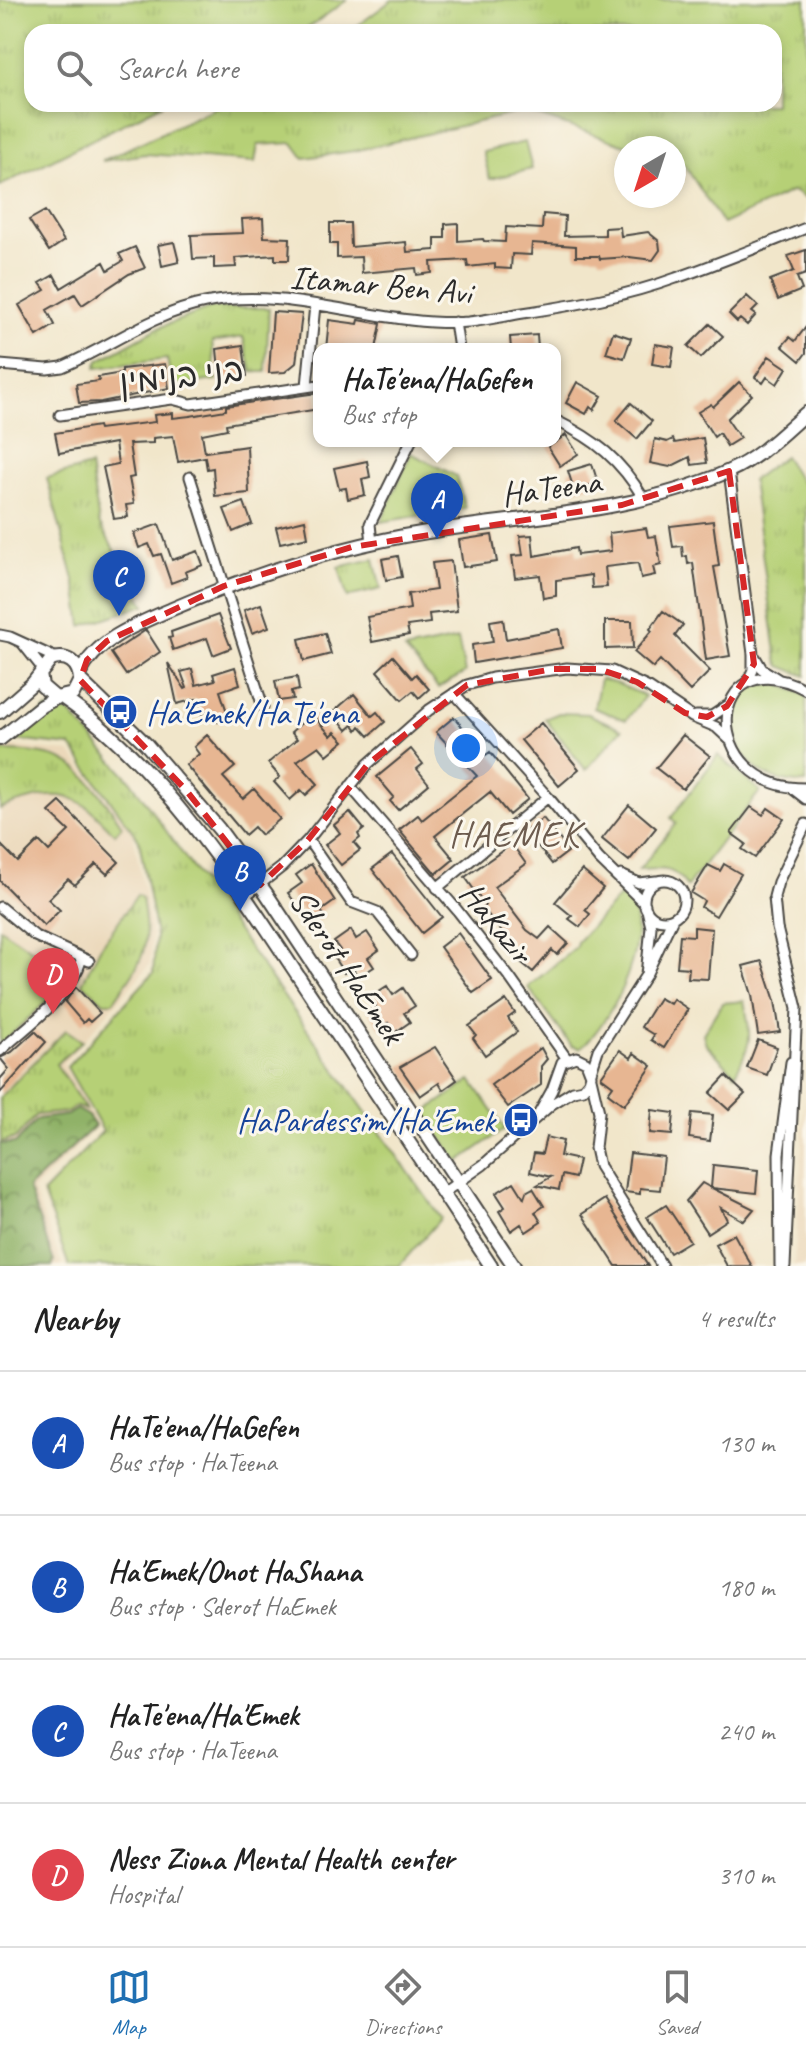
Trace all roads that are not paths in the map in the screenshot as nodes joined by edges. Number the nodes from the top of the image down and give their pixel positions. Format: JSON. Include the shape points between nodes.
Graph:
{"nodes":[{"id":1,"x":806,"y":228,"type":"edge"},
{"id":2,"x":315,"y":305,"type":"junction"},
{"id":3,"x":455,"y":322,"type":"junction"},
{"id":4,"x":458,"y":343,"type":"edge"},
{"id":5,"x":0,"y":365,"type":"edge"},
{"id":6,"x":307,"y":386,"type":"junction"},
{"id":7,"x":313,"y":386,"type":"edge"},
{"id":8,"x":806,"y":413,"type":"edge"},
{"id":9,"x":60,"y":415,"type":"dead end"},
{"id":10,"x":561,"y":423,"type":"edge"},
{"id":11,"x":408,"y":447,"type":"edge"},
{"id":12,"x":729,"y":471,"type":"junction"},
{"id":13,"x":190,"y":477,"type":"dead end"},
{"id":14,"x":644,"y":499,"type":"junction"},
{"id":15,"x":372,"y":543,"type":"junction"},
{"id":16,"x":224,"y":586,"type":"junction"},
{"id":17,"x":0,"y":635,"type":"edge"},
{"id":18,"x":17,"y":640,"type":"junction"},
{"id":19,"x":107,"y":641,"type":"junction"},
{"id":20,"x":753,"y":654,"type":"junction"},
{"id":21,"x":61,"y":658,"type":"junction"},
{"id":22,"x":41,"y":671,"type":"junction"},
{"id":23,"x":80,"y":676,"type":"junction"},
{"id":24,"x":780,"y":681,"type":"junction"},
{"id":25,"x":747,"y":683,"type":"junction"},
{"id":26,"x":806,"y":690,"type":"edge"},
{"id":27,"x":454,"y":693,"type":"junction"},
{"id":28,"x":60,"y":698,"type":"junction"},
{"id":29,"x":727,"y":706,"type":"junction"},
{"id":30,"x":263,"y":707,"type":"dead end"},
{"id":31,"x":0,"y":712,"type":"edge"},
{"id":32,"x":685,"y":713,"type":"junction"},
{"id":33,"x":0,"y":739,"type":"edge"},
{"id":34,"x":731,"y":741,"type":"junction"},
{"id":35,"x":350,"y":786,"type":"junction"},
{"id":36,"x":790,"y":787,"type":"junction"},
{"id":37,"x":806,"y":788,"type":"edge"},
{"id":38,"x":548,"y":797,"type":"junction"},
{"id":39,"x":806,"y":799,"type":"edge"},
{"id":40,"x":806,"y":824,"type":"edge"},
{"id":41,"x":308,"y":840,"type":"junction"},
{"id":42,"x":607,"y":868,"type":"junction"},
{"id":43,"x":659,"y":881,"type":"junction"},
{"id":44,"x":260,"y":885,"type":"junction"},
{"id":45,"x":437,"y":888,"type":"junction"},
{"id":46,"x":245,"y":896,"type":"junction"},
{"id":47,"x":0,"y":907,"type":"edge"},
{"id":48,"x":646,"y":907,"type":"junction"},
{"id":49,"x":673,"y":918,"type":"junction"},
{"id":50,"x":411,"y":955,"type":"dead end"},
{"id":51,"x":646,"y":975,"type":"junction"},
{"id":52,"x":605,"y":1040,"type":"junction"},
{"id":53,"x":0,"y":1051,"type":"edge"},
{"id":54,"x":571,"y":1058,"type":"junction"},
{"id":55,"x":591,"y":1075,"type":"junction"},
{"id":56,"x":558,"y":1078,"type":"junction"},
{"id":57,"x":576,"y":1091,"type":"junction"},
{"id":58,"x":598,"y":1106,"type":"junction"},
{"id":59,"x":537,"y":1117,"type":"junction"},
{"id":60,"x":458,"y":1183,"type":"junction"},
{"id":61,"x":443,"y":1193,"type":"junction"},
{"id":62,"x":491,"y":1266,"type":"edge"},
{"id":63,"x":514,"y":1266,"type":"edge"},
{"id":64,"x":662,"y":1266,"type":"edge"},
{"id":65,"x":782,"y":1266,"type":"edge"}],
"edges":[{"from":1,"to":3,"type":"street","name":"Itamar Ben Avi","via":[[675,279],[612,297]]},
{"from":2,"to":3,"type":"street","name":"Itamar Ben Avi"},
{"from":2,"to":5,"type":"street","name":"Itamar Ben Avi","via":[[204,303],[62,367]]},
{"from":2,"to":6,"type":"street"},
{"from":3,"to":4,"type":"street"},
{"from":6,"to":7,"type":"street","name":"בני בנימין"},
{"from":6,"to":9,"type":"street","name":"בני בנימין","via":[[191,404],[172,399]]},
{"from":8,"to":12,"type":"street","name":"HaTeena","via":[[764,450]]},
{"from":10,"to":14,"type":"street","via":[[594,440],[631,477]]},
{"from":11,"to":15,"type":"street","via":[[370,524]]},
{"from":12,"to":14,"type":"street","name":"HaTeena"},
{"from":12,"to":20,"type":"street"},
{"from":13,"to":16,"type":"street"},
{"from":14,"to":15,"type":"street","name":"HaTeena"},
{"from":15,"to":16,"type":"street","name":"HaTeena"},
{"from":16,"to":19,"type":"street","name":"HaTeena"},
{"from":16,"to":30,"type":"street"},
{"from":17,"to":18,"type":"street"},
{"from":18,"to":21,"type":"street"},
{"from":18,"to":22,"type":"street"},
{"from":19,"to":21,"type":"street","name":"HaTeena"},
{"from":19,"to":23,"type":"street","name":"HaTeena","via":[[87,660]]},
{"from":20,"to":24,"type":"street","via":[[762,669]]},
{"from":20,"to":25,"type":"street"},
{"from":21,"to":22,"type":"street"},
{"from":21,"to":23,"type":"street","via":[[74,664]]},
{"from":22,"to":28,"type":"street","via":[[45,692]]},
{"from":22,"to":31,"type":"street"},
{"from":23,"to":28,"type":"street","via":[[76,690]]},
{"from":23,"to":44,"type":"street","name":"Sderot HaEmek","via":[[186,790]]},
{"from":24,"to":25,"type":"street"},
{"from":24,"to":26,"type":"street"},
{"from":25,"to":29,"type":"street"},
{"from":27,"to":32,"type":"street","via":[[492,678],[599,669],[637,682]]},
{"from":27,"to":35,"type":"street","via":[[368,764]]},
{"from":27,"to":38,"type":"street"},
{"from":28,"to":33,"type":"street","via":[[41,706]]},
{"from":28,"to":46,"type":"street","name":"Sderot HaEmek","via":[[95,721],[132,756]]},
{"from":29,"to":32,"type":"street","via":[[707,717]]},
{"from":29,"to":34,"type":"street"},
{"from":32,"to":34,"type":"street","via":[[716,727]]},
{"from":34,"to":36,"type":"street","via":[[755,772]]},
{"from":35,"to":41,"type":"street"},
{"from":35,"to":45,"type":"street","name":"HaKazir"},
{"from":36,"to":37,"type":"street"},
{"from":36,"to":39,"type":"street"},
{"from":38,"to":42,"type":"street"},
{"from":38,"to":45,"type":"street"},
{"from":40,"to":65,"type":"street","via":[[774,897],[797,1008]]},
{"from":41,"to":44,"type":"street"},
{"from":41,"to":50,"type":"street","via":[[351,902],[377,912]]},
{"from":42,"to":43,"type":"street","via":[[639,883]]},
{"from":42,"to":48,"type":"street"},
{"from":43,"to":48,"type":"street","via":[[647,891]]},
{"from":43,"to":49,"type":"street","via":[[676,884],[683,896],[682,910]]},
{"from":44,"to":46,"type":"street"},
{"from":44,"to":60,"type":"street","name":"Sderot HaEmek"},
{"from":45,"to":54,"type":"street","name":"HaKazir"},
{"from":46,"to":61,"type":"street","name":"Sderot HaEmek"},
{"from":47,"to":53,"type":"street","via":[[35,936],[85,959],[69,986]]},
{"from":48,"to":49,"type":"street","via":[[658,919]]},
{"from":48,"to":51,"type":"street","via":[[651,927]]},
{"from":49,"to":51,"type":"street"},
{"from":51,"to":52,"type":"street"},
{"from":52,"to":54,"type":"street"},
{"from":52,"to":55,"type":"street"},
{"from":54,"to":55,"type":"street","via":[[586,1062]]},
{"from":54,"to":56,"type":"street","via":[[559,1067]]},
{"from":55,"to":57,"type":"street","via":[[587,1086]]},
{"from":55,"to":58,"type":"street"},
{"from":56,"to":57,"type":"street","via":[[563,1087]]},
{"from":56,"to":59,"type":"street"},
{"from":57,"to":58,"type":"street","via":[[589,1095]]},
{"from":57,"to":59,"type":"street"},
{"from":58,"to":64,"type":"street","via":[[599,1166]]},
{"from":59,"to":60,"type":"street"},
{"from":60,"to":61,"type":"street"},
{"from":60,"to":63,"type":"street","name":"Sderot HaEmek"},
{"from":61,"to":62,"type":"street","name":"Sderot HaEmek"}]}
